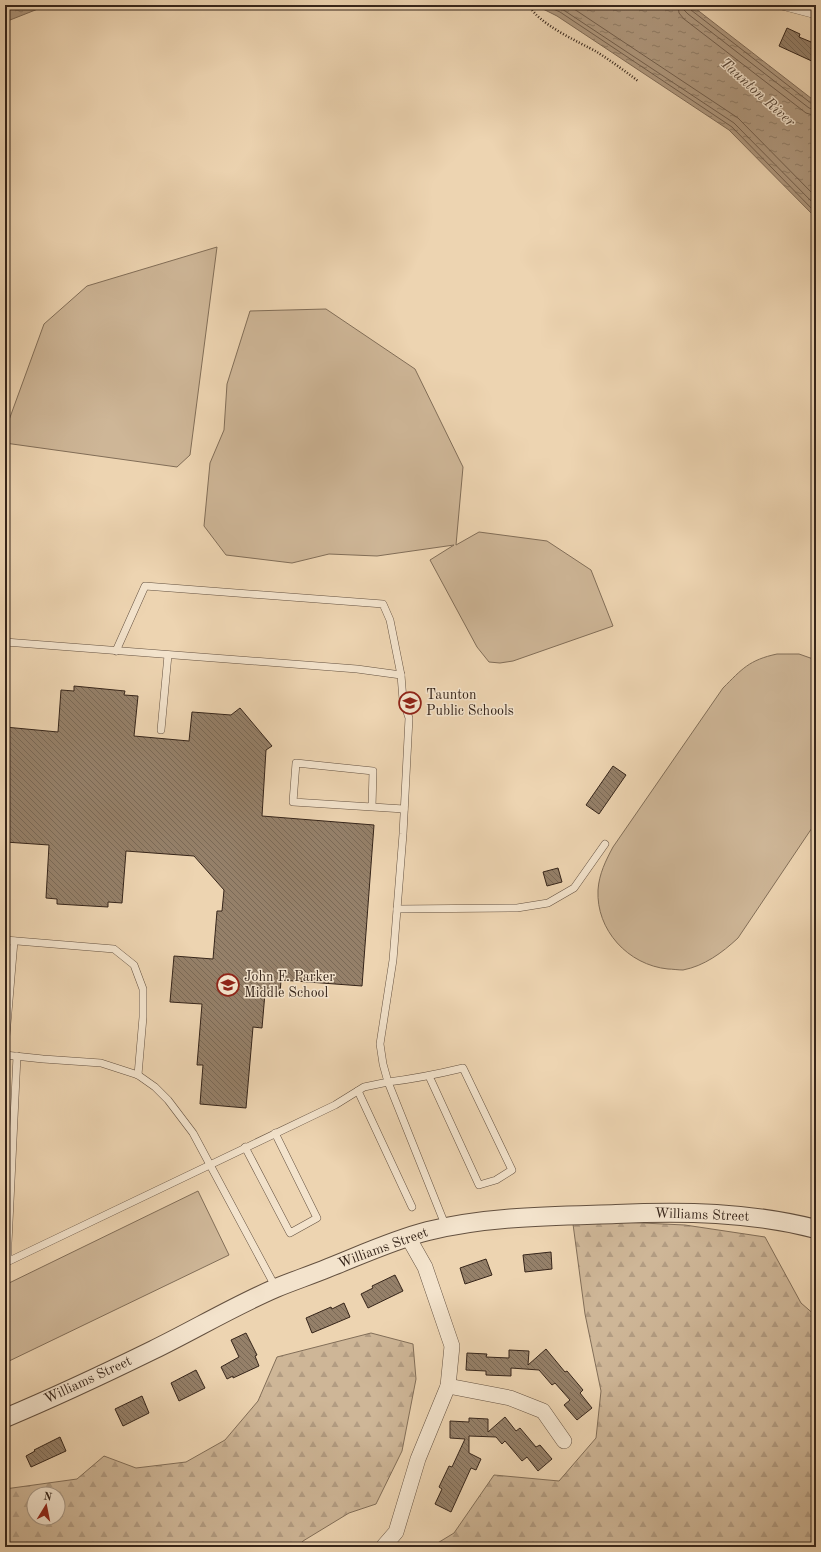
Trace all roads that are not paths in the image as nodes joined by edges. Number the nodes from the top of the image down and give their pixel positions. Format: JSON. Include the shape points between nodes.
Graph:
{"nodes":[{"id":1,"x":778,"y":5,"type":"edge"},
{"id":2,"x":787,"y":6,"type":"edge"},
{"id":3,"x":816,"y":15,"type":"edge"},
{"id":4,"x":5,"y":642,"type":"edge"},
{"id":5,"x":116,"y":651,"type":"junction"},
{"id":6,"x":168,"y":655,"type":"junction"},
{"id":7,"x":401,"y":675,"type":"junction"},
{"id":8,"x":161,"y":730,"type":"dead end"},
{"id":9,"x":372,"y":807,"type":"junction"},
{"id":10,"x":404,"y":809,"type":"junction"},
{"id":11,"x":605,"y":844,"type":"dead end"},
{"id":12,"x":397,"y":909,"type":"junction"},
{"id":13,"x":5,"y":940,"type":"edge"},
{"id":14,"x":14,"y":941,"type":"junction"},
{"id":15,"x":5,"y":1048,"type":"edge"},
{"id":16,"x":5,"y":1055,"type":"edge"},
{"id":17,"x":16,"y":1056,"type":"junction"},
{"id":18,"x":138,"y":1075,"type":"junction"},
{"id":19,"x":429,"y":1076,"type":"junction"},
{"id":20,"x":388,"y":1082,"type":"junction"},
{"id":21,"x":358,"y":1091,"type":"junction"},
{"id":22,"x":5,"y":1109,"type":"edge"},
{"id":23,"x":13,"y":1110,"type":"junction"},
{"id":24,"x":275,"y":1133,"type":"junction"},
{"id":25,"x":245,"y":1147,"type":"junction"},
{"id":26,"x":209,"y":1165,"type":"junction"},
{"id":27,"x":412,"y":1207,"type":"dead end"},
{"id":28,"x":446,"y":1227,"type":"junction"},
{"id":29,"x":816,"y":1229,"type":"edge"},
{"id":30,"x":408,"y":1237,"type":"junction"},
{"id":31,"x":7,"y":1262,"type":"edge"},
{"id":32,"x":276,"y":1288,"type":"junction"},
{"id":33,"x":448,"y":1386,"type":"junction"},
{"id":34,"x":5,"y":1418,"type":"edge"},
{"id":35,"x":564,"y":1441,"type":"dead end"},
{"id":36,"x":383,"y":1547,"type":"edge"}],
"edges":[{"from":1,"to":2,"type":"lane"},
{"from":2,"to":3,"type":"lane"},
{"from":4,"to":5,"type":"lane"},
{"from":5,"to":6,"type":"lane"},
{"from":5,"to":7,"type":"lane","via":[[145,586],[383,604],[390,620]]},
{"from":6,"to":7,"type":"lane","via":[[357,669]]},
{"from":6,"to":8,"type":"lane"},
{"from":7,"to":10,"type":"lane","via":[[403,700],[409,718]]},
{"from":9,"to":9,"type":"lane","via":[[293,802],[296,763],[373,771]]},
{"from":9,"to":10,"type":"lane"},
{"from":10,"to":12,"type":"lane"},
{"from":11,"to":12,"type":"lane","via":[[574,888],[548,904],[517,908]]},
{"from":12,"to":20,"type":"lane","via":[[393,960],[380,1044],[382,1064]]},
{"from":13,"to":14,"type":"lane"},
{"from":14,"to":15,"type":"lane"},
{"from":14,"to":18,"type":"lane","via":[[114,949],[134,965],[143,989]]},
{"from":16,"to":17,"type":"lane"},
{"from":17,"to":18,"type":"lane","via":[[100,1062]]},
{"from":17,"to":23,"type":"lane"},
{"from":18,"to":26,"type":"lane","via":[[154,1086],[182,1117]]},
{"from":19,"to":19,"type":"lane","via":[[463,1068],[512,1170],[496,1180],[479,1185]]},
{"from":19,"to":20,"type":"lane"},
{"from":20,"to":21,"type":"lane","via":[[364,1087]]},
{"from":20,"to":28,"type":"lane"},
{"from":21,"to":24,"type":"lane","via":[[335,1105]]},
{"from":21,"to":27,"type":"lane"},
{"from":22,"to":23,"type":"lane"},
{"from":23,"to":31,"type":"lane"},
{"from":24,"to":25,"type":"lane"},
{"from":24,"to":25,"type":"lane","via":[[317,1218],[290,1233]]},
{"from":25,"to":26,"type":"lane"},
{"from":26,"to":31,"type":"lane"},
{"from":26,"to":32,"type":"lane"},
{"from":28,"to":29,"type":"street","name":"Williams Street","via":[[498,1219],[545,1216],[703,1213],[769,1219]]},
{"from":28,"to":30,"type":"street","name":"Williams Street"},
{"from":30,"to":32,"type":"street","name":"Williams Street"},
{"from":30,"to":33,"type":"street","via":[[426,1267],[452,1346]]},
{"from":32,"to":34,"type":"street","name":"Williams Street","via":[[152,1350]]},
{"from":33,"to":35,"type":"street","via":[[510,1398],[543,1411]]},
{"from":33,"to":36,"type":"street","via":[[418,1459],[396,1532]]}]}
